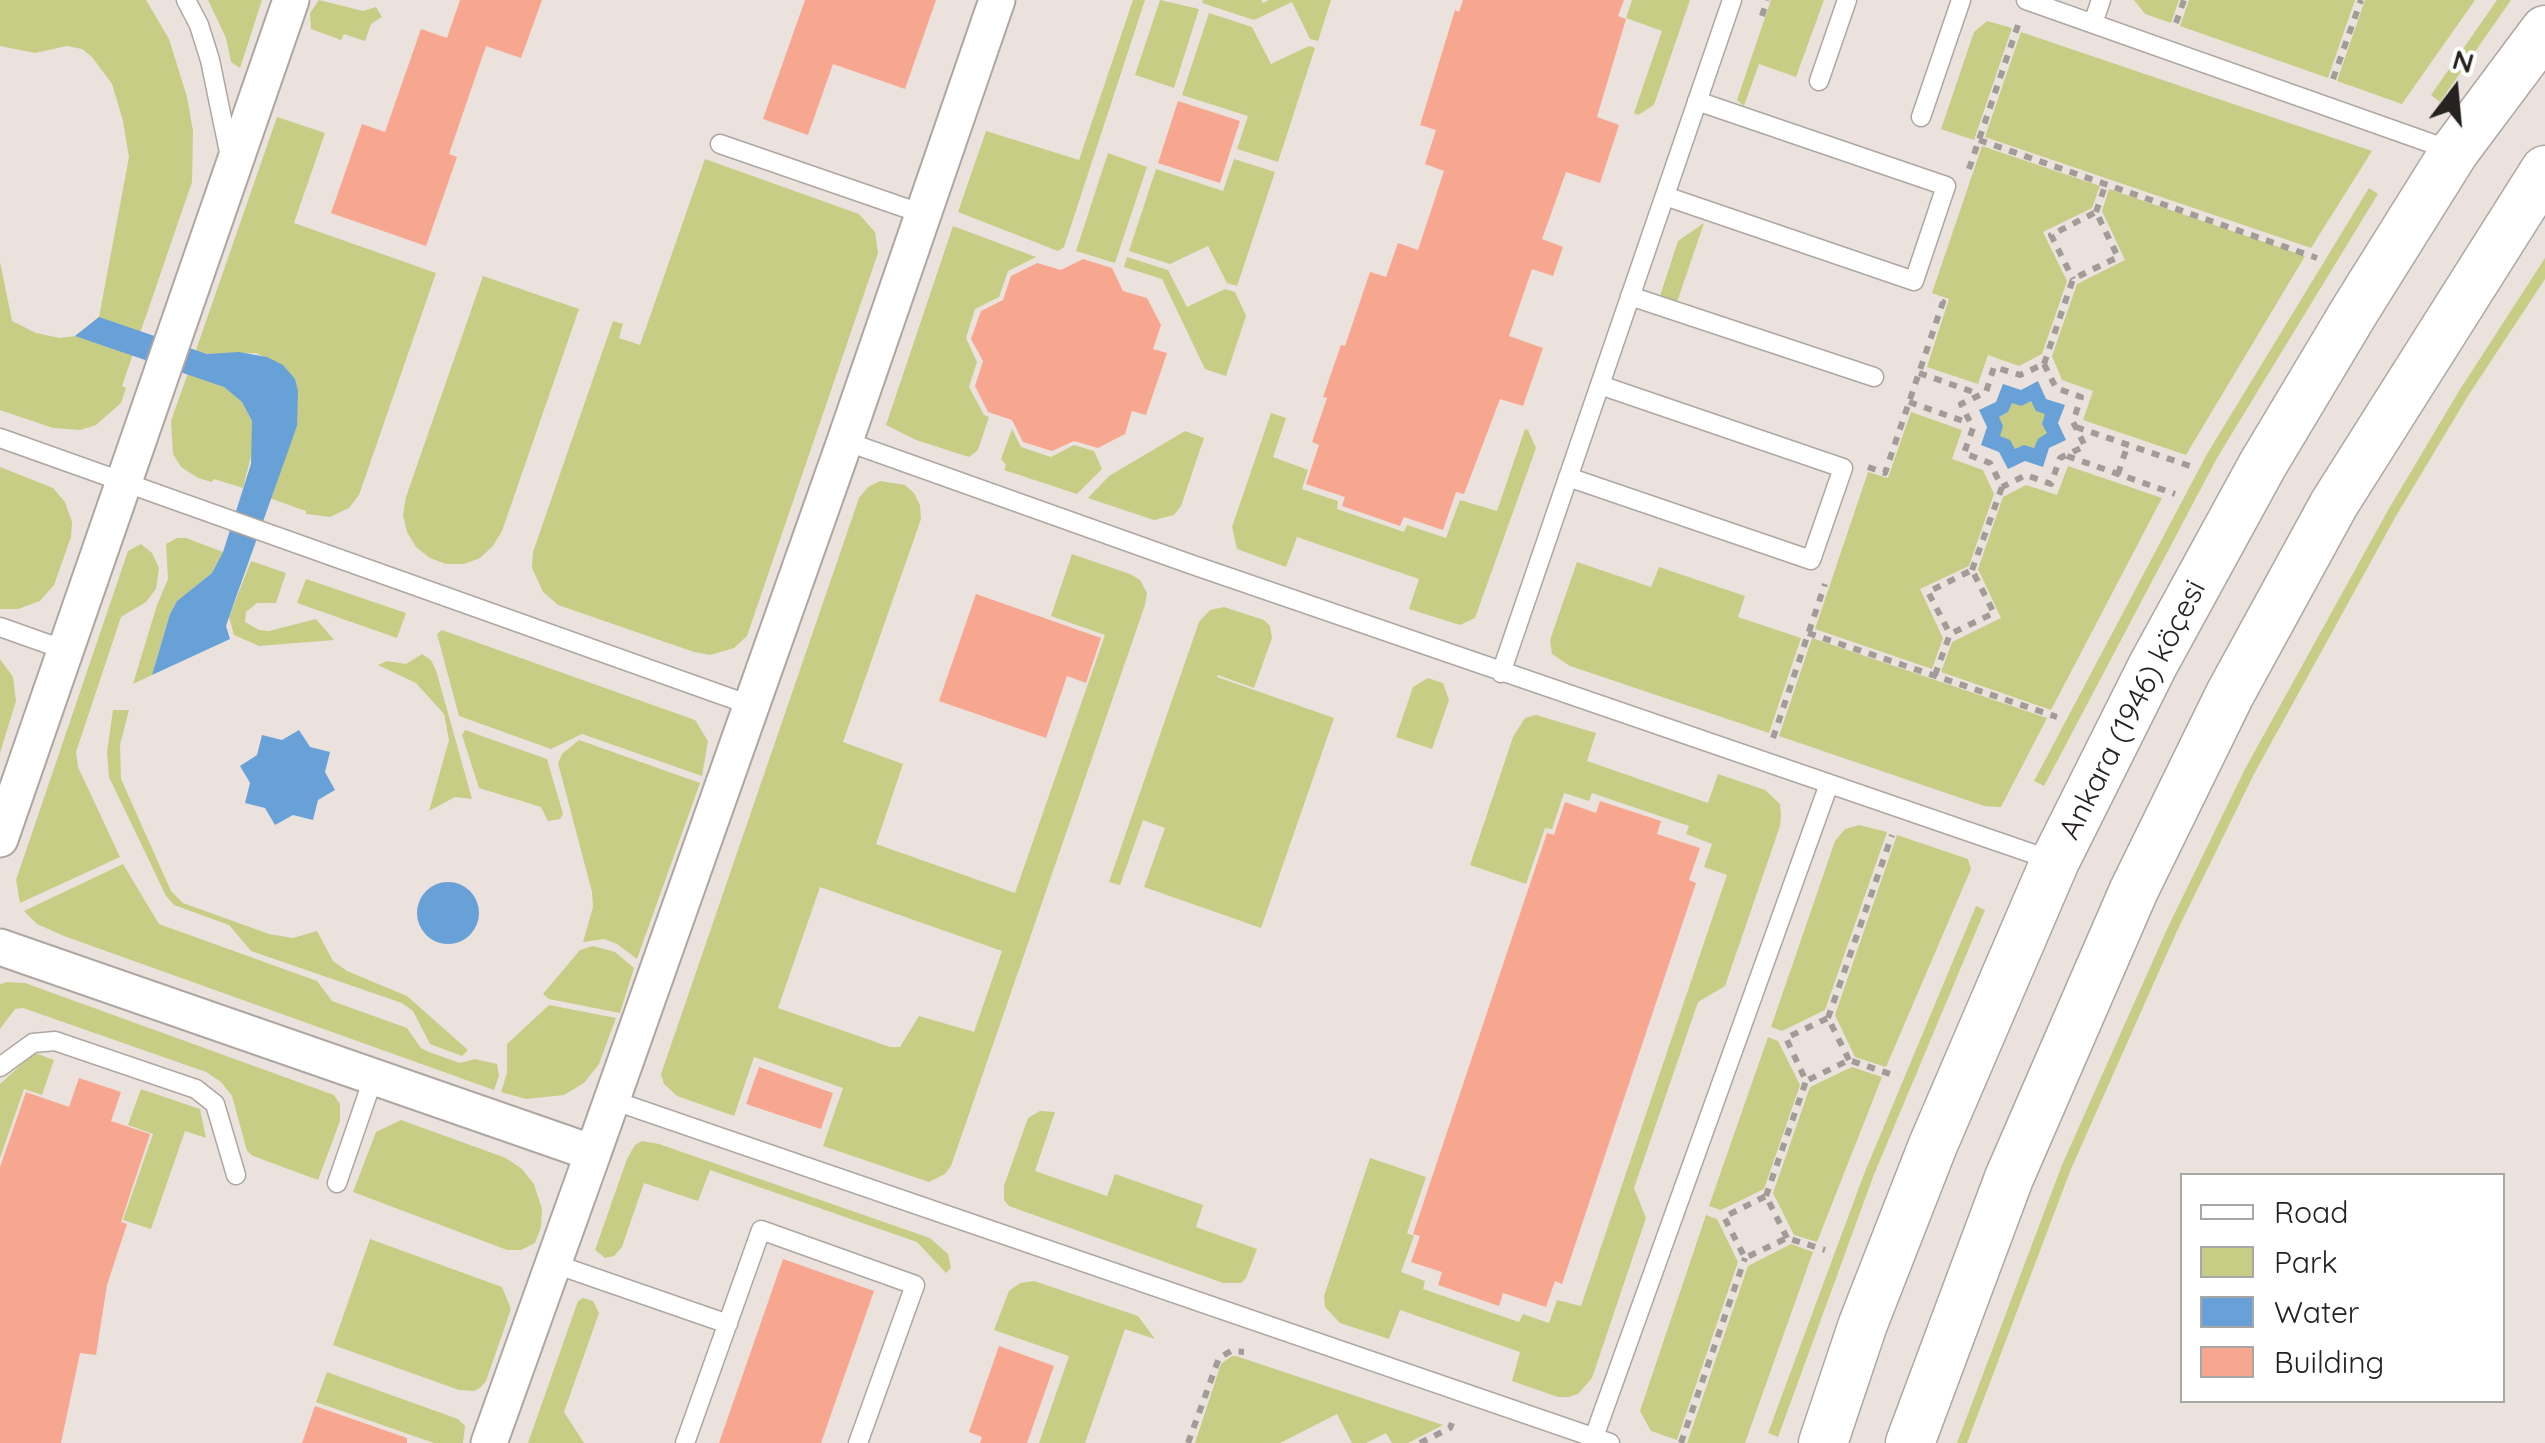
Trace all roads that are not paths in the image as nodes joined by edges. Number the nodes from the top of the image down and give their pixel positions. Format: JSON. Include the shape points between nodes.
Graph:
{"nodes":[{"id":1,"x":186,"y":0,"type":"edge"},
{"id":2,"x":291,"y":0,"type":"edge"},
{"id":3,"x":998,"y":0,"type":"edge"},
{"id":4,"x":1732,"y":0,"type":"edge"},
{"id":5,"x":1846,"y":0,"type":"edge"},
{"id":6,"x":1961,"y":0,"type":"edge"},
{"id":7,"x":2026,"y":0,"type":"edge"},
{"id":8,"x":2100,"y":0,"type":"edge"},
{"id":9,"x":2092,"y":23,"type":"junction"},
{"id":10,"x":2545,"y":30,"type":"edge"},
{"id":11,"x":1818,"y":81,"type":"dead end"},
{"id":12,"x":1697,"y":101,"type":"junction"},
{"id":13,"x":1920,"y":117,"type":"dead end"},
{"id":14,"x":720,"y":144,"type":"dead end"},
{"id":15,"x":2454,"y":152,"type":"junction"},
{"id":16,"x":232,"y":170,"type":"junction"},
{"id":17,"x":2545,"y":170,"type":"edge"},
{"id":18,"x":1665,"y":196,"type":"junction"},
{"id":19,"x":924,"y":214,"type":"junction"},
{"id":20,"x":1630,"y":296,"type":"junction"},
{"id":21,"x":1874,"y":377,"type":"dead end"},
{"id":22,"x":1600,"y":384,"type":"junction"},
{"id":23,"x":0,"y":438,"type":"edge"},
{"id":24,"x":845,"y":442,"type":"junction"},
{"id":25,"x":1568,"y":477,"type":"junction"},
{"id":26,"x":124,"y":480,"type":"junction"},
{"id":27,"x":0,"y":627,"type":"edge"},
{"id":28,"x":65,"y":650,"type":"junction"},
{"id":29,"x":1502,"y":672,"type":"junction"},
{"id":30,"x":750,"y":705,"type":"junction"},
{"id":31,"x":1829,"y":784,"type":"junction"},
{"id":32,"x":0,"y":838,"type":"edge"},
{"id":33,"x":2055,"y":861,"type":"junction"},
{"id":34,"x":0,"y":947,"type":"edge"},
{"id":35,"x":0,"y":1067,"type":"edge"},
{"id":36,"x":374,"y":1076,"type":"junction"},
{"id":37,"x":612,"y":1100,"type":"junction"},
{"id":38,"x":593,"y":1153,"type":"junction"},
{"id":39,"x":236,"y":1175,"type":"dead end"},
{"id":40,"x":337,"y":1183,"type":"dead end"},
{"id":41,"x":552,"y":1263,"type":"junction"},
{"id":42,"x":728,"y":1324,"type":"junction"},
{"id":43,"x":1602,"y":1440,"type":"edge"},
{"id":44,"x":1913,"y":1441,"type":"edge"},
{"id":45,"x":490,"y":1443,"type":"edge"},
{"id":46,"x":685,"y":1443,"type":"edge"},
{"id":47,"x":858,"y":1443,"type":"edge"},
{"id":48,"x":1823,"y":1443,"type":"edge"}],
"edges":[{"from":1,"to":16,"type":"lane","via":[[210,60]]},
{"from":2,"to":16,"type":"street"},
{"from":3,"to":19,"type":"street"},
{"from":4,"to":12,"type":"lane"},
{"from":5,"to":11,"type":"lane"},
{"from":6,"to":13,"type":"lane"},
{"from":7,"to":9,"type":"lane"},
{"from":8,"to":9,"type":"lane"},
{"from":9,"to":15,"type":"lane"},
{"from":10,"to":15,"type":"main road","name":"Ankara (1946) köçesi"},
{"from":12,"to":18,"type":"lane"},
{"from":12,"to":18,"type":"lane","via":[[1946,186],[1914,281]]},
{"from":14,"to":19,"type":"lane"},
{"from":15,"to":33,"type":"main road","name":"Ankara (1946) köçesi","via":[[2262,464]]},
{"from":16,"to":26,"type":"street"},
{"from":17,"to":44,"type":"main road","via":[[2334,504],[2230,694],[2134,890],[2009,1178]]},
{"from":18,"to":20,"type":"lane"},
{"from":19,"to":24,"type":"street"},
{"from":20,"to":21,"type":"lane"},
{"from":20,"to":22,"type":"lane"},
{"from":22,"to":25,"type":"lane"},
{"from":22,"to":25,"type":"lane","via":[[1843,468],[1812,560]]},
{"from":23,"to":26,"type":"lane"},
{"from":24,"to":29,"type":"lane"},
{"from":24,"to":30,"type":"street"},
{"from":25,"to":29,"type":"lane"},
{"from":26,"to":28,"type":"street"},
{"from":26,"to":30,"type":"lane"},
{"from":27,"to":28,"type":"lane"},
{"from":28,"to":32,"type":"street"},
{"from":29,"to":31,"type":"lane"},
{"from":30,"to":37,"type":"street"},
{"from":31,"to":33,"type":"lane"},
{"from":31,"to":43,"type":"lane"},
{"from":33,"to":48,"type":"main road","name":"Ankara (1946) köçesi","via":[[1932,1145]]},
{"from":34,"to":36,"type":"street"},
{"from":35,"to":39,"type":"lane","via":[[33,1043],[55,1041],[196,1089],[215,1104]]},
{"from":36,"to":38,"type":"street"},
{"from":36,"to":40,"type":"lane"},
{"from":37,"to":38,"type":"street"},
{"from":37,"to":43,"type":"lane"},
{"from":38,"to":41,"type":"street"},
{"from":41,"to":42,"type":"lane"},
{"from":41,"to":45,"type":"street"},
{"from":42,"to":46,"type":"lane"},
{"from":42,"to":47,"type":"lane","via":[[762,1230],[915,1285]]}]}
